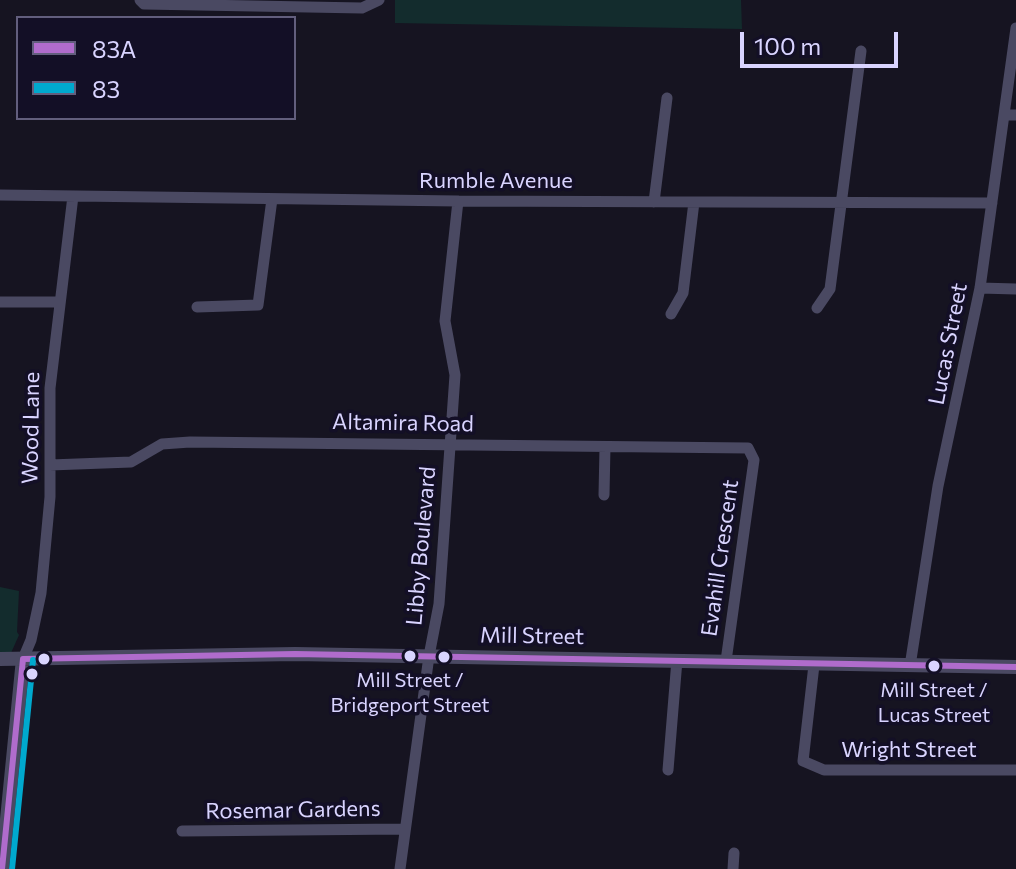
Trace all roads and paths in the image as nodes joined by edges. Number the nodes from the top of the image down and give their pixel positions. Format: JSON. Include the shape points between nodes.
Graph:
{"nodes":[{"id":1,"x":140,"y":0,"type":"edge"},
{"id":2,"x":379,"y":0,"type":"edge"},
{"id":3,"x":1016,"y":28,"type":"edge"},
{"id":4,"x":861,"y":51,"type":"dead end"},
{"id":5,"x":667,"y":98,"type":"dead end"},
{"id":6,"x":1010,"y":115,"type":"edge"},
{"id":7,"x":0,"y":195,"type":"edge"},
{"id":8,"x":73,"y":196,"type":"junction"},
{"id":9,"x":272,"y":199,"type":"junction"},
{"id":10,"x":458,"y":201,"type":"junction"},
{"id":11,"x":654,"y":202,"type":"junction"},
{"id":12,"x":694,"y":202,"type":"junction"},
{"id":13,"x":843,"y":202,"type":"junction"},
{"id":14,"x":992,"y":203,"type":"junction"},
{"id":15,"x":980,"y":288,"type":"junction"},
{"id":16,"x":1016,"y":289,"type":"edge"},
{"id":17,"x":0,"y":302,"type":"edge"},
{"id":18,"x":59,"y":302,"type":"junction"},
{"id":19,"x":197,"y":307,"type":"dead end"},
{"id":20,"x":817,"y":308,"type":"dead end"},
{"id":21,"x":671,"y":314,"type":"dead end"},
{"id":22,"x":451,"y":444,"type":"junction"},
{"id":23,"x":605,"y":447,"type":"junction"},
{"id":24,"x":754,"y":460,"type":"joint"},
{"id":25,"x":50,"y":465,"type":"junction"},
{"id":26,"x":604,"y":495,"type":"dead end"},
{"id":27,"x":429,"y":656,"type":"junction"},
{"id":28,"x":0,"y":659,"type":"edge"},
{"id":29,"x":23,"y":659,"type":"junction"},
{"id":30,"x":677,"y":660,"type":"junction"},
{"id":31,"x":726,"y":661,"type":"junction"},
{"id":32,"x":814,"y":665,"type":"junction"},
{"id":33,"x":910,"y":666,"type":"junction"},
{"id":34,"x":1016,"y":667,"type":"edge"},
{"id":35,"x":668,"y":770,"type":"dead end"},
{"id":36,"x":1016,"y":770,"type":"edge"},
{"id":37,"x":404,"y":829,"type":"junction"},
{"id":38,"x":182,"y":831,"type":"dead end"},
{"id":39,"x":734,"y":853,"type":"dead end"},
{"id":40,"x":2,"y":869,"type":"edge"},
{"id":41,"x":400,"y":869,"type":"edge"},
{"id":42,"x":733,"y":869,"type":"edge"}],
"edges":[{"from":1,"to":2,"type":"street","via":[[362,8]]},
{"from":3,"to":6,"type":"street","name":"Lucas Street"},
{"from":4,"to":13,"type":"street"},
{"from":5,"to":11,"type":"street"},
{"from":6,"to":14,"type":"street","name":"Lucas Street"},
{"from":7,"to":8,"type":"street","name":"Rumble Avenue"},
{"from":8,"to":9,"type":"street","name":"Rumble Avenue"},
{"from":8,"to":18,"type":"street","name":"Wood Lane"},
{"from":9,"to":10,"type":"street","name":"Rumble Avenue"},
{"from":9,"to":19,"type":"street","via":[[258,305]]},
{"from":10,"to":11,"type":"street","name":"Rumble Avenue"},
{"from":10,"to":22,"type":"street","name":"Libby Boulevard","via":[[445,321],[455,375]]},
{"from":11,"to":12,"type":"street","name":"Rumble Avenue"},
{"from":12,"to":13,"type":"street","name":"Rumble Avenue"},
{"from":12,"to":21,"type":"street","via":[[683,293]]},
{"from":13,"to":14,"type":"street","name":"Rumble Avenue"},
{"from":13,"to":20,"type":"street","via":[[830,289]]},
{"from":14,"to":15,"type":"street","name":"Lucas Street"},
{"from":15,"to":16,"type":"street"},
{"from":15,"to":33,"type":"street","name":"Lucas Street","via":[[938,486]]},
{"from":17,"to":18,"type":"street"},
{"from":18,"to":25,"type":"street","name":"Wood Lane","via":[[50,388]]},
{"from":22,"to":23,"type":"street","name":"Altamira Road"},
{"from":22,"to":25,"type":"street","name":"Altamira Road","via":[[190,442],[162,444],[131,462]]},
{"from":22,"to":27,"type":"street","name":"Libby Boulevard","via":[[439,604]]},
{"from":23,"to":24,"type":"street","name":"Altamira Road","via":[[748,448]]},
{"from":23,"to":26,"type":"street"},
{"from":24,"to":31,"type":"street","name":"Evahill Crescent"},
{"from":25,"to":29,"type":"street","name":"Wood Lane","via":[[41,593]]},
{"from":27,"to":29,"type":"street","name":"Mill Street"},
{"from":27,"to":30,"type":"street","name":"Mill Street"},
{"from":27,"to":37,"type":"street","name":"Libby Boulevard"},
{"from":28,"to":29,"type":"street","name":"Mill Street"},
{"from":29,"to":40,"type":"street"},
{"from":30,"to":31,"type":"street","name":"Mill Street"},
{"from":30,"to":35,"type":"street"},
{"from":31,"to":32,"type":"street","name":"Mill Street"},
{"from":32,"to":33,"type":"street","name":"Mill Street"},
{"from":32,"to":36,"type":"street","name":"Wright Street","via":[[803,761],[824,770]]},
{"from":33,"to":34,"type":"street","name":"Mill Street"},
{"from":37,"to":38,"type":"street","name":"Rosemar Gardens"},
{"from":37,"to":41,"type":"street","name":"Libby Boulevard"},
{"from":39,"to":42,"type":"street"}]}
